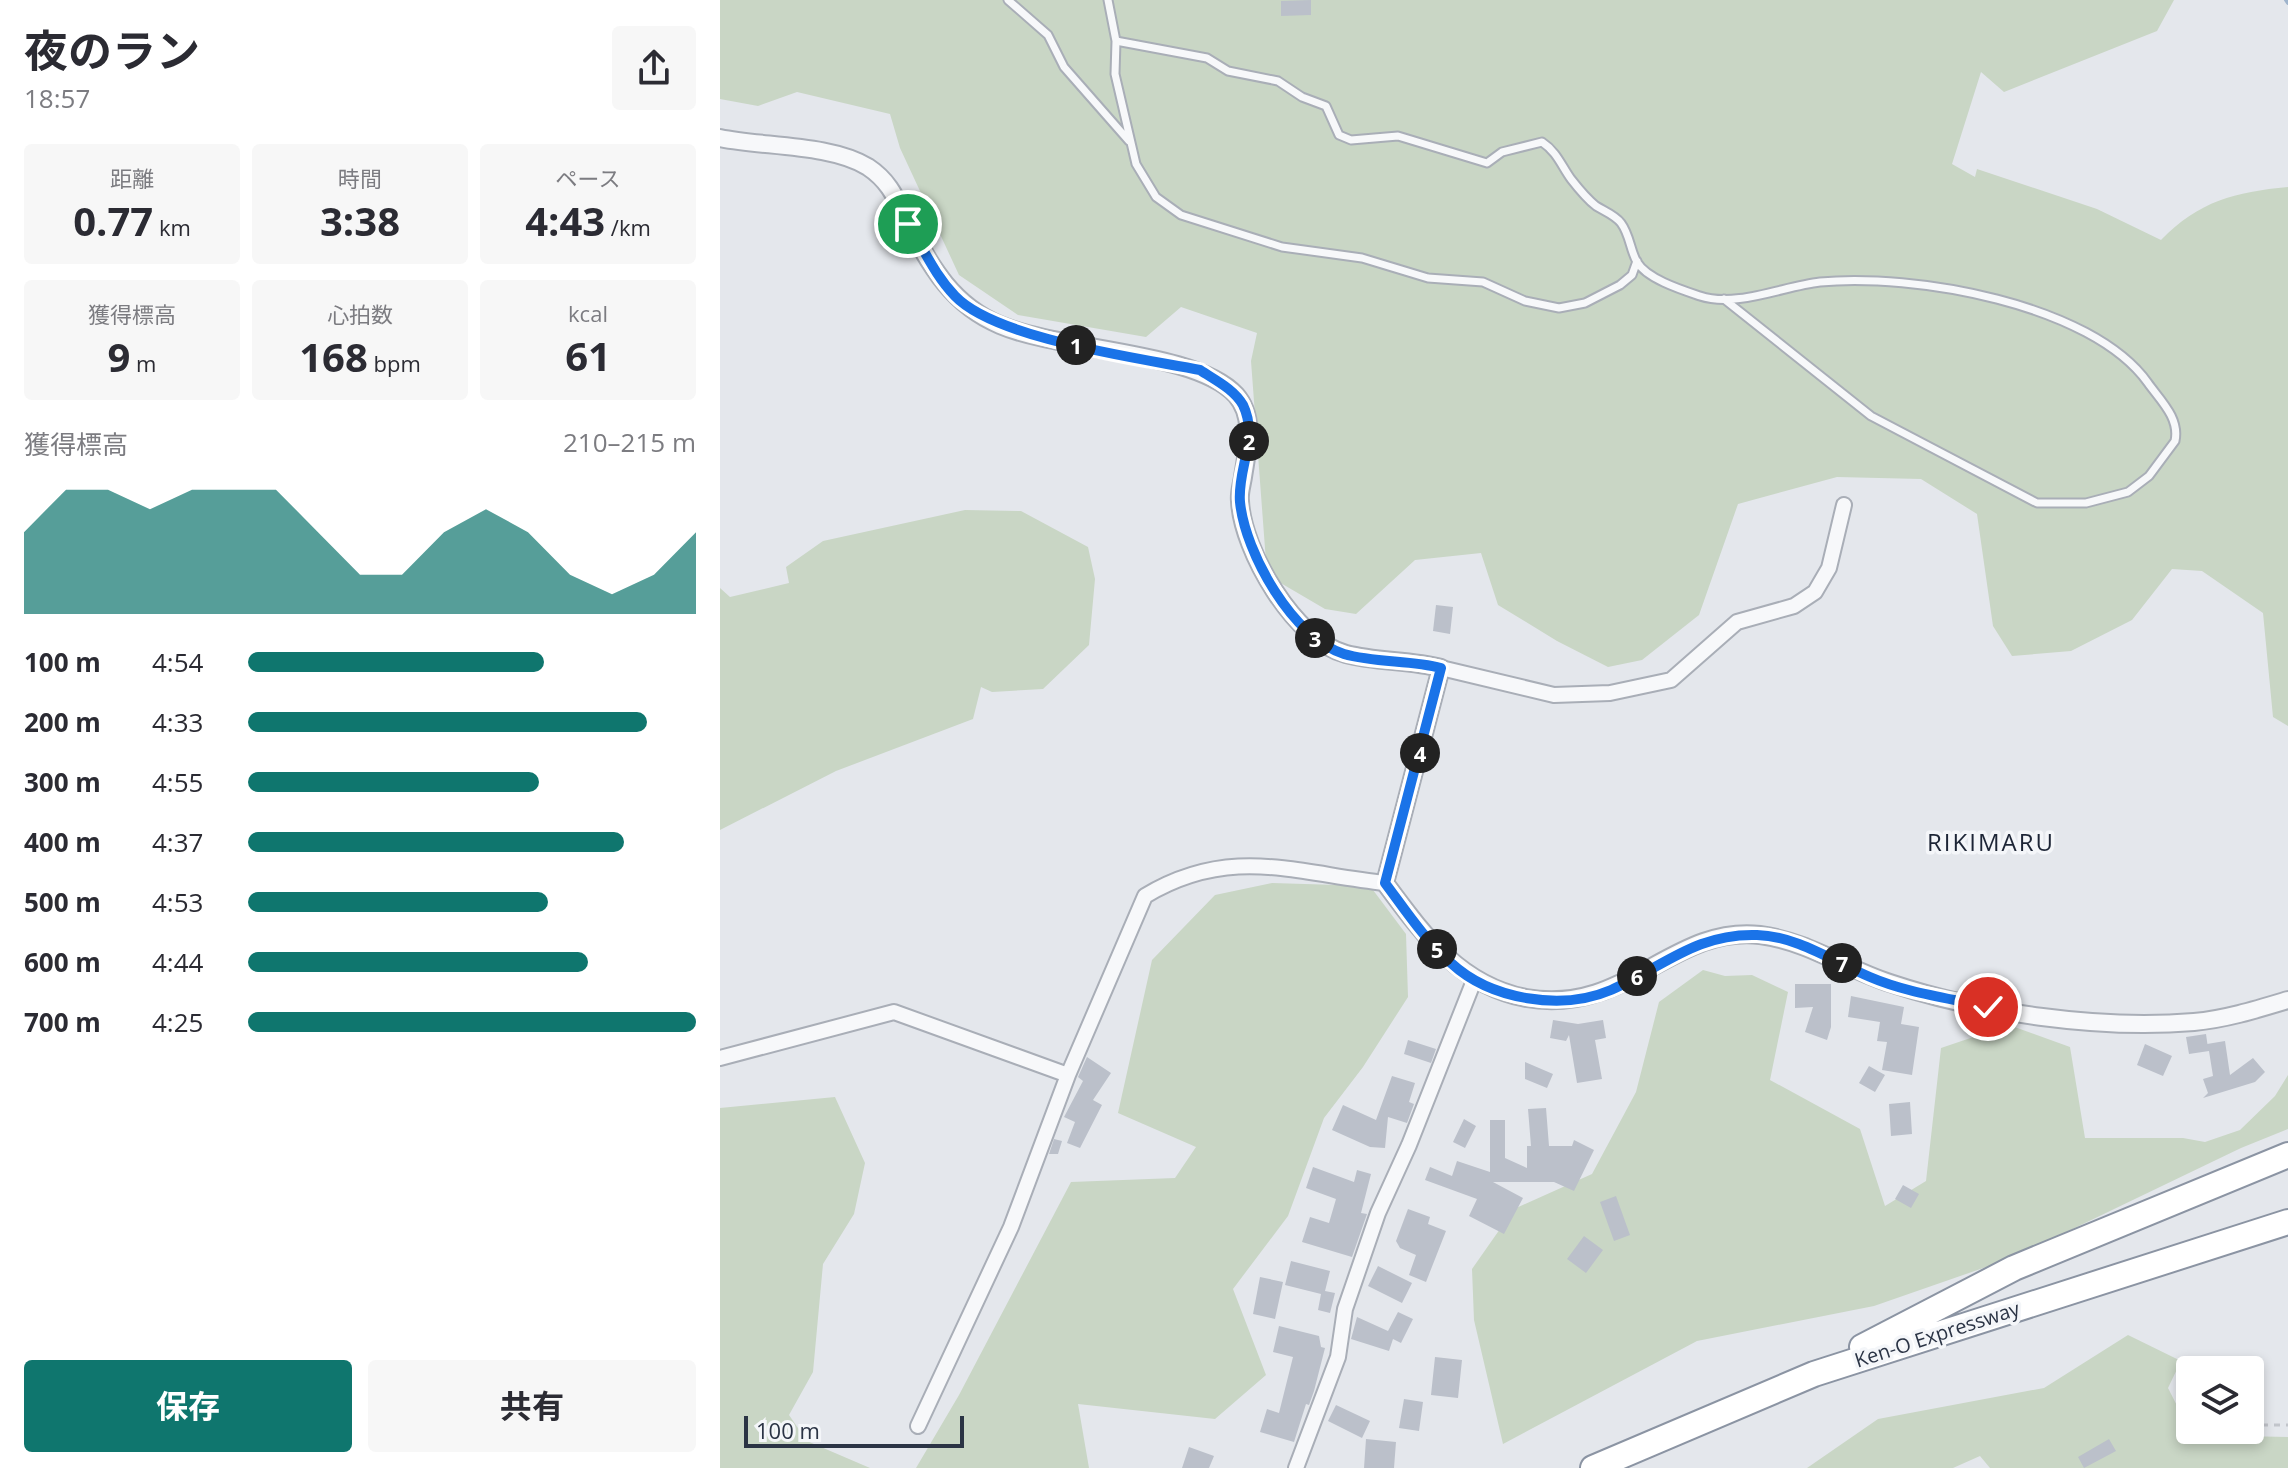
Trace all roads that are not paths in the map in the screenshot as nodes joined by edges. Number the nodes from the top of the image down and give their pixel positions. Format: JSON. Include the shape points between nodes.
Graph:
{"nodes":[{"id":1,"x":1008,"y":0,"type":"edge"},
{"id":2,"x":1108,"y":0,"type":"edge"},
{"id":3,"x":1116,"y":41,"type":"junction"},
{"id":4,"x":720,"y":138,"type":"edge"},
{"id":5,"x":1131,"y":143,"type":"junction"},
{"id":6,"x":1637,"y":261,"type":"junction"},
{"id":7,"x":1724,"y":299,"type":"junction"},
{"id":8,"x":1844,"y":505,"type":"dead end"},
{"id":9,"x":1441,"y":668,"type":"junction"},
{"id":10,"x":1385,"y":883,"type":"junction"},
{"id":11,"x":1475,"y":978,"type":"junction"},
{"id":12,"x":2288,"y":1000,"type":"edge"},
{"id":13,"x":720,"y":1058,"type":"edge"},
{"id":14,"x":1068,"y":1075,"type":"junction"},
{"id":15,"x":2288,"y":1155,"type":"edge"},
{"id":16,"x":2288,"y":1222,"type":"edge"},
{"id":17,"x":2288,"y":1238,"type":"edge"},
{"id":18,"x":2066,"y":1293,"type":"junction"},
{"id":19,"x":1814,"y":1374,"type":"junction"},
{"id":20,"x":918,"y":1426,"type":"dead end"},
{"id":21,"x":1296,"y":1468,"type":"edge"},
{"id":22,"x":1593,"y":1468,"type":"edge"}],
"edges":[{"from":1,"to":5,"type":"lane","via":[[1048,35],[1064,67]]},
{"from":2,"to":3,"type":"lane"},
{"from":3,"to":5,"type":"lane","via":[[1115,74]]},
{"from":3,"to":6,"type":"lane","via":[[1207,58],[1228,71],[1278,81],[1326,106],[1339,135],[1351,140],[1398,136],[1487,163],[1502,152],[1542,142],[1555,151],[1592,203],[1619,220]]},
{"from":4,"to":9,"type":"street","via":[[820,153],[866,166],[887,181],[943,283],[1001,326],[1200,370],[1225,386],[1243,405],[1246,417],[1249,447],[1240,500],[1246,527],[1294,618],[1311,636],[1344,654]]},
{"from":5,"to":6,"type":"lane","via":[[1136,164],[1156,197],[1181,215],[1282,247],[1362,258],[1428,278],[1483,282],[1525,301],[1559,308],[1585,303],[1620,285],[1632,275]]},
{"from":6,"to":7,"type":"lane","via":[[1645,272],[1703,297]]},
{"from":7,"to":7,"type":"lane","via":[[1824,282],[1863,282],[1940,288],[2009,302],[2079,331],[2124,359],[2173,418],[2175,441],[2149,476],[2128,492],[2078,504],[2037,503],[1871,416]]},
{"from":8,"to":9,"type":"street","via":[[1829,568],[1815,592],[1794,606],[1737,622],[1671,680],[1610,693],[1554,695]]},
{"from":9,"to":10,"type":"street"},
{"from":10,"to":11,"type":"street","via":[[1446,959]]},
{"from":10,"to":14,"type":"street","via":[[1237,864],[1197,870],[1145,896]]},
{"from":11,"to":12,"type":"street","via":[[1525,997],[1571,1002],[1611,990],[1703,940],[1757,935],[1793,942],[1913,991],[2067,1018],[2138,1025],[2197,1022]]},
{"from":11,"to":21,"type":"street","via":[[1378,1213],[1345,1309],[1338,1357]]},
{"from":13,"to":14,"type":"street","via":[[894,1012]]},
{"from":14,"to":20,"type":"street","via":[[1011,1227]]},
{"from":15,"to":19,"type":"highway","via":[[2014,1268]]},
{"from":16,"to":18,"type":"highway","name":"Ken-O Expressway"},
{"from":17,"to":18,"type":"highway"},
{"from":18,"to":19,"type":"highway","name":"Ken-O Expressway"},
{"from":19,"to":22,"type":"highway","name":"Ken-O Expressway"}]}
